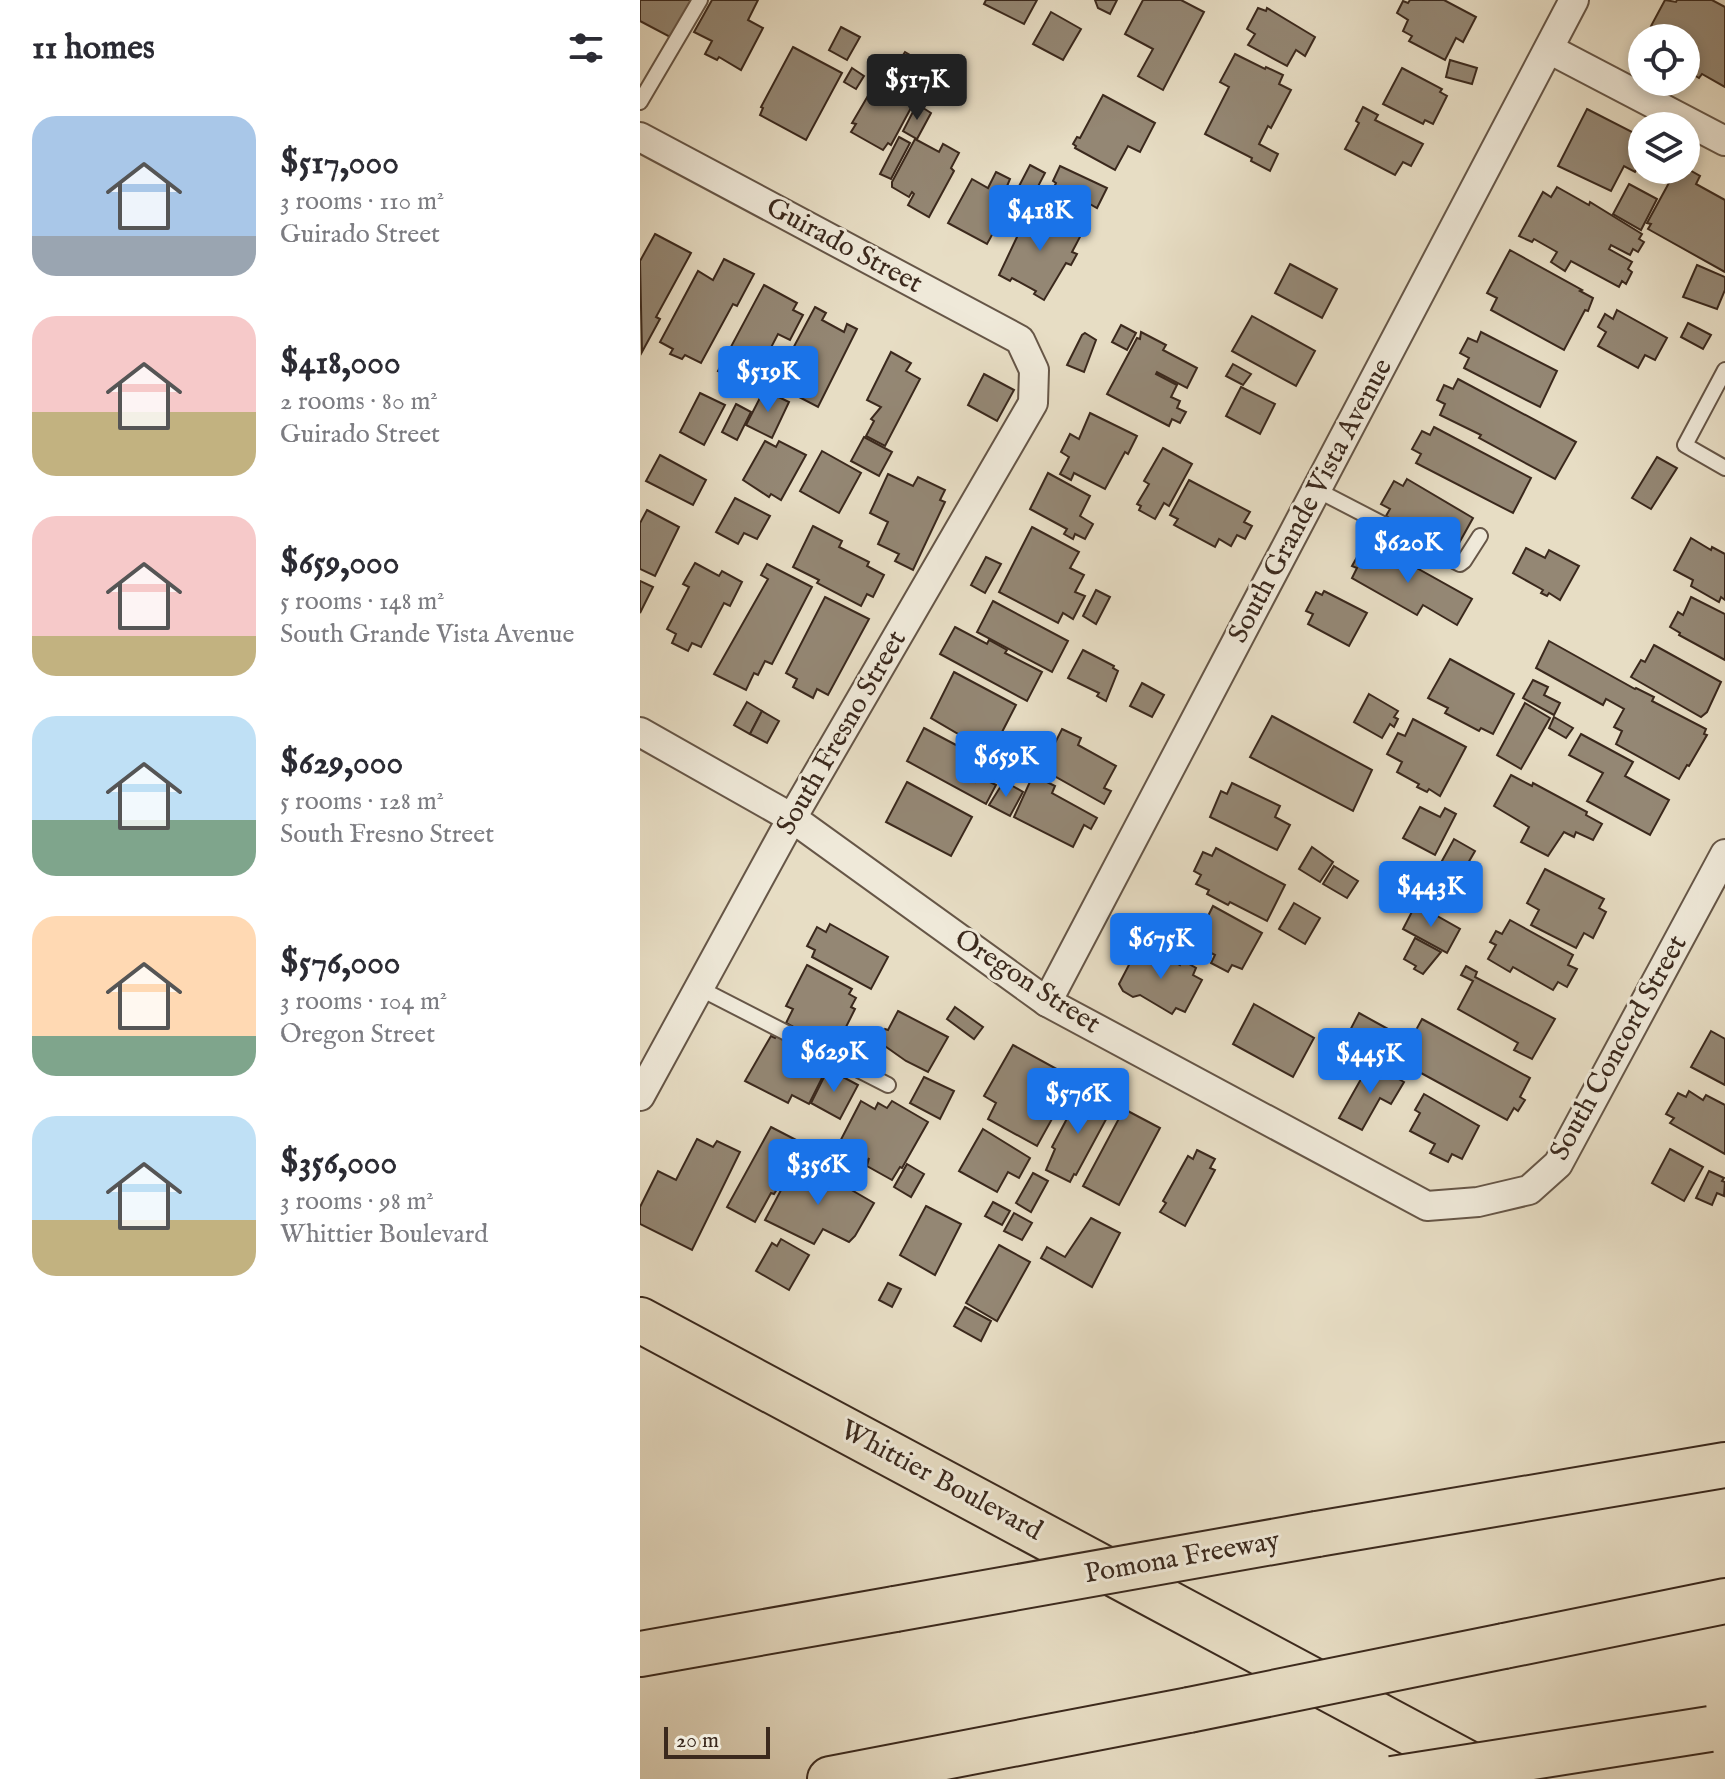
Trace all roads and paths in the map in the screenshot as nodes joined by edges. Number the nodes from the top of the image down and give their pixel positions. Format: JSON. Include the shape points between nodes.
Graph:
{"nodes":[{"id":1,"x":700,"y":0,"type":"edge"},
{"id":2,"x":1574,"y":0,"type":"edge"},
{"id":3,"x":1549,"y":49,"type":"junction"},
{"id":4,"x":640,"y":102,"type":"edge"},
{"id":5,"x":640,"y":137,"type":"edge"},
{"id":6,"x":1725,"y":141,"type":"edge"},
{"id":7,"x":1034,"y":370,"type":"joint"},
{"id":8,"x":1725,"y":370,"type":"edge"},
{"id":9,"x":1725,"y":468,"type":"edge"},
{"id":10,"x":1317,"y":490,"type":"junction"},
{"id":11,"x":1480,"y":536,"type":"dead end"},
{"id":12,"x":640,"y":732,"type":"edge"},
{"id":13,"x":792,"y":818,"type":"junction"},
{"id":14,"x":1725,"y":854,"type":"edge"},
{"id":15,"x":699,"y":988,"type":"junction"},
{"id":16,"x":1047,"y":1002,"type":"junction"},
{"id":17,"x":888,"y":1085,"type":"dead end"},
{"id":18,"x":640,"y":1096,"type":"edge"},
{"id":19,"x":1478,"y":1202,"type":"joint"},
{"id":20,"x":640,"y":1320,"type":"edge"},
{"id":21,"x":1725,"y":1465,"type":"edge"},
{"id":22,"x":1725,"y":1601,"type":"edge"},
{"id":23,"x":640,"y":1654,"type":"edge"},
{"id":24,"x":1718,"y":1728,"type":"edge"},
{"id":25,"x":830,"y":1779,"type":"edge"},
{"id":26,"x":1392,"y":1779,"type":"edge"},
{"id":27,"x":1497,"y":1779,"type":"edge"}],
"edges":[{"from":1,"to":4,"type":"lane"},
{"from":2,"to":3,"type":"street","name":"South Grande Vista Avenue"},
{"from":3,"to":6,"type":"street"},
{"from":3,"to":10,"type":"street","name":"South Grande Vista Avenue"},
{"from":5,"to":7,"type":"street","name":"Guirado Street","via":[[1020,340]]},
{"from":7,"to":13,"type":"street","name":"South Fresno Street","via":[[1033,403]]},
{"from":8,"to":9,"type":"lane","via":[[1685,445]]},
{"from":10,"to":11,"type":"lane","via":[[1460,564]]},
{"from":10,"to":16,"type":"street","name":"South Grande Vista Avenue"},
{"from":12,"to":13,"type":"street","name":"Oregon Street"},
{"from":13,"to":15,"type":"street","name":"South Fresno Street"},
{"from":13,"to":16,"type":"street","name":"Oregon Street"},
{"from":14,"to":19,"type":"street","name":"South Concord Street","via":[[1558,1164],[1529,1190]]},
{"from":15,"to":17,"type":"lane"},
{"from":15,"to":18,"type":"street","name":"South Fresno Street"},
{"from":16,"to":19,"type":"street","name":"Oregon Street","via":[[1427,1206]]},
{"from":20,"to":27,"type":"main road","name":"Whittier Boulevard"},
{"from":21,"to":23,"type":"main road","name":"Pomona Freeway","bridge":true},
{"from":22,"to":25,"type":"main road","bridge":true},
{"from":24,"to":26,"type":"main road","bridge":true}]}
